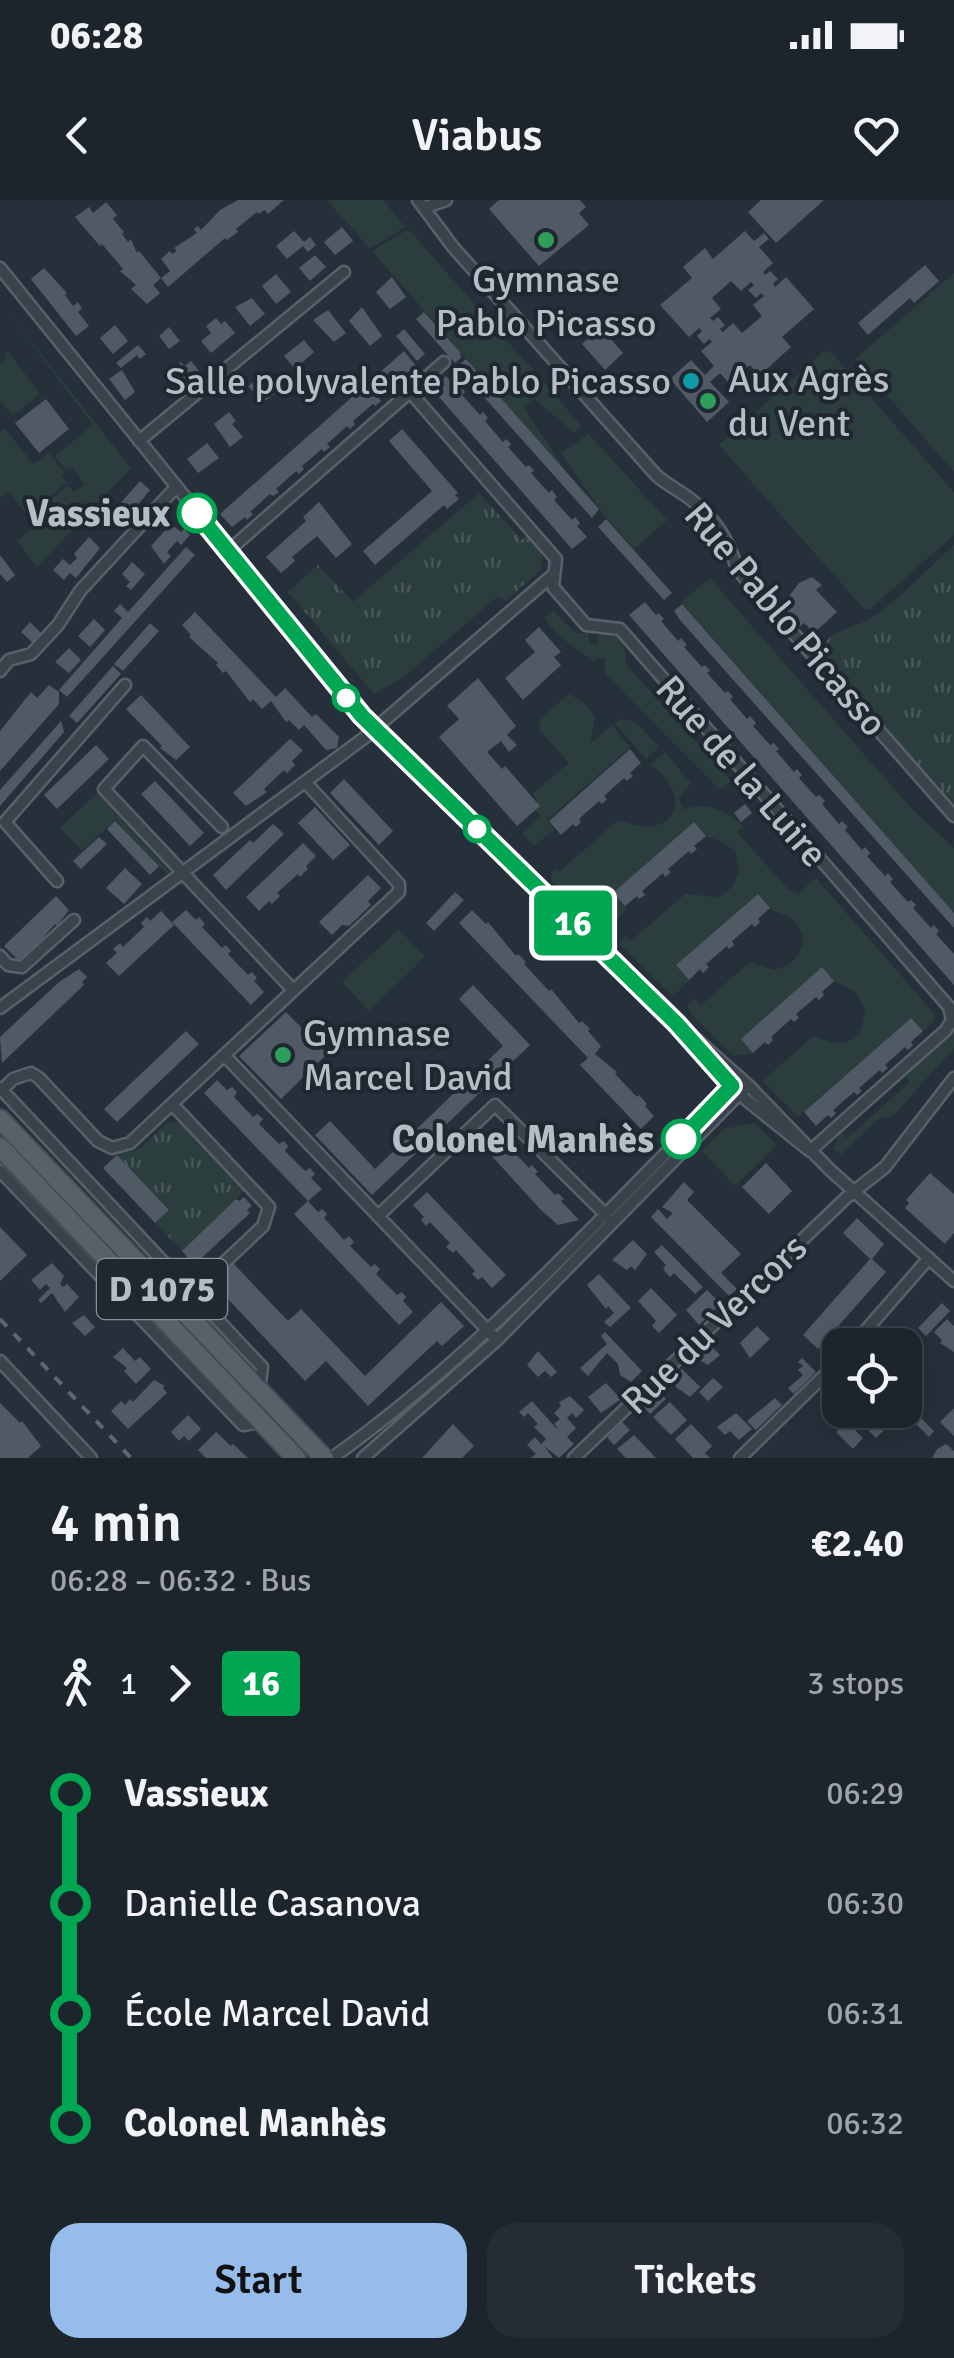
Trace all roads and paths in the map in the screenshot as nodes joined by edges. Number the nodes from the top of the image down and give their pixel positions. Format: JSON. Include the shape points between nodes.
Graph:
{"nodes":[{"id":1,"x":446,"y":200,"type":"edge"},
{"id":2,"x":421,"y":204,"type":"edge"},
{"id":3,"x":0,"y":268,"type":"edge"},
{"id":4,"x":344,"y":272,"type":"dead end"},
{"id":5,"x":444,"y":362,"type":"dead end"},
{"id":6,"x":410,"y":393,"type":"junction"},
{"id":7,"x":139,"y":441,"type":"junction"},
{"id":8,"x":176,"y":487,"type":"junction"},
{"id":9,"x":227,"y":552,"type":"junction"},
{"id":10,"x":554,"y":574,"type":"junction"},
{"id":11,"x":0,"y":672,"type":"edge"},
{"id":12,"x":125,"y":685,"type":"dead end"},
{"id":13,"x":375,"y":730,"type":"junction"},
{"id":14,"x":306,"y":784,"type":"junction"},
{"id":15,"x":954,"y":816,"type":"edge"},
{"id":16,"x":222,"y":827,"type":"dead end"},
{"id":17,"x":4,"y":831,"type":"edge"},
{"id":18,"x":184,"y":873,"type":"junction"},
{"id":19,"x":57,"y":882,"type":"dead end"},
{"id":20,"x":74,"y":920,"type":"dead end"},
{"id":21,"x":0,"y":956,"type":"edge"},
{"id":22,"x":294,"y":990,"type":"junction"},
{"id":23,"x":0,"y":1008,"type":"edge"},
{"id":24,"x":224,"y":1055,"type":"junction"},
{"id":25,"x":954,"y":1078,"type":"edge"},
{"id":26,"x":740,"y":1086,"type":"junction"},
{"id":27,"x":1,"y":1089,"type":"edge"},
{"id":28,"x":173,"y":1106,"type":"junction"},
{"id":29,"x":0,"y":1119,"type":"edge"},
{"id":30,"x":0,"y":1146,"type":"edge"},
{"id":31,"x":810,"y":1151,"type":"junction"},
{"id":32,"x":42,"y":1162,"type":"junction"},
{"id":33,"x":75,"y":1168,"type":"junction"},
{"id":34,"x":0,"y":1171,"type":"edge"},
{"id":35,"x":42,"y":1190,"type":"junction"},
{"id":36,"x":856,"y":1192,"type":"junction"},
{"id":37,"x":38,"y":1211,"type":"junction"},
{"id":38,"x":378,"y":1216,"type":"junction"},
{"id":39,"x":610,"y":1218,"type":"junction"},
{"id":40,"x":928,"y":1258,"type":"junction"},
{"id":41,"x":954,"y":1281,"type":"edge"},
{"id":42,"x":193,"y":1292,"type":"junction"},
{"id":43,"x":868,"y":1328,"type":"edge"},
{"id":44,"x":493,"y":1335,"type":"junction"},
{"id":45,"x":0,"y":1361,"type":"edge"},
{"id":46,"x":822,"y":1378,"type":"edge"},
{"id":47,"x":259,"y":1392,"type":"junction"},
{"id":48,"x":262,"y":1422,"type":"junction"},
{"id":49,"x":91,"y":1458,"type":"edge"},
{"id":50,"x":296,"y":1458,"type":"edge"},
{"id":51,"x":324,"y":1458,"type":"edge"},
{"id":52,"x":332,"y":1458,"type":"edge"},
{"id":53,"x":364,"y":1458,"type":"edge"},
{"id":54,"x":574,"y":1458,"type":"edge"},
{"id":55,"x":740,"y":1458,"type":"edge"}],
"edges":[{"from":1,"to":2,"type":"street"},
{"from":2,"to":15,"type":"street","name":"Rue Pablo Picasso","via":[[656,475],[695,502],[730,543],[737,570]]},
{"from":3,"to":7,"type":"street"},
{"from":4,"to":7,"type":"street"},
{"from":5,"to":6,"type":"street"},
{"from":6,"to":9,"type":"street"},
{"from":6,"to":10,"type":"street","name":"Rue de la Luire","via":[[556,559]]},
{"from":7,"to":8,"type":"street"},
{"from":8,"to":9,"type":"street"},
{"from":8,"to":11,"type":"street","via":[[30,654],[9,660]]},
{"from":9,"to":13,"type":"street"},
{"from":10,"to":13,"type":"street"},
{"from":10,"to":31,"type":"street","name":"Rue de la Luire","via":[[553,587],[586,625],[620,629],[952,1013],[946,1030]]},
{"from":12,"to":17,"type":"street","via":[[4,822]]},
{"from":13,"to":14,"type":"street"},
{"from":13,"to":26,"type":"street","via":[[699,1039]]},
{"from":14,"to":18,"type":"street"},
{"from":14,"to":22,"type":"street","via":[[399,884],[399,892]]},
{"from":16,"to":18,"type":"street","via":[[143,746],[104,789]]},
{"from":17,"to":19,"type":"street"},
{"from":18,"to":22,"type":"street"},
{"from":18,"to":23,"type":"street"},
{"from":20,"to":21,"type":"street","via":[[22,967]]},
{"from":22,"to":24,"type":"street"},
{"from":24,"to":28,"type":"street"},
{"from":24,"to":38,"type":"street"},
{"from":25,"to":36,"type":"street","via":[[885,1167]]},
{"from":26,"to":31,"type":"street"},
{"from":26,"to":39,"type":"street"},
{"from":27,"to":28,"type":"street","via":[[31,1073],[112,1148],[130,1143]]},
{"from":27,"to":33,"type":"street"},
{"from":28,"to":42,"type":"street","via":[[268,1208],[263,1226]]},
{"from":29,"to":32,"type":"main road","number":"D 1075"},
{"from":30,"to":35,"type":"main road","number":"D 1075"},
{"from":31,"to":36,"type":"street"},
{"from":32,"to":33,"type":"street"},
{"from":32,"to":47,"type":"main road","number":"D 1075"},
{"from":33,"to":42,"type":"street"},
{"from":34,"to":37,"type":"street"},
{"from":35,"to":37,"type":"street"},
{"from":35,"to":48,"type":"main road","number":"D 1075"},
{"from":36,"to":40,"type":"street"},
{"from":36,"to":54,"type":"street","name":"Rue du Vercors"},
{"from":37,"to":48,"type":"street","via":[[243,1425]]},
{"from":38,"to":39,"type":"street","via":[[495,1105]]},
{"from":38,"to":44,"type":"street"},
{"from":39,"to":44,"type":"street"},
{"from":40,"to":41,"type":"street"},
{"from":40,"to":43,"type":"street"},
{"from":42,"to":47,"type":"street","via":[[262,1367]]},
{"from":44,"to":52,"type":"street"},
{"from":44,"to":53,"type":"street"},
{"from":45,"to":49,"type":"street"},
{"from":46,"to":55,"type":"street"},
{"from":47,"to":51,"type":"main road","number":"D 1075"},
{"from":48,"to":50,"type":"main road","number":"D 1075"}]}
